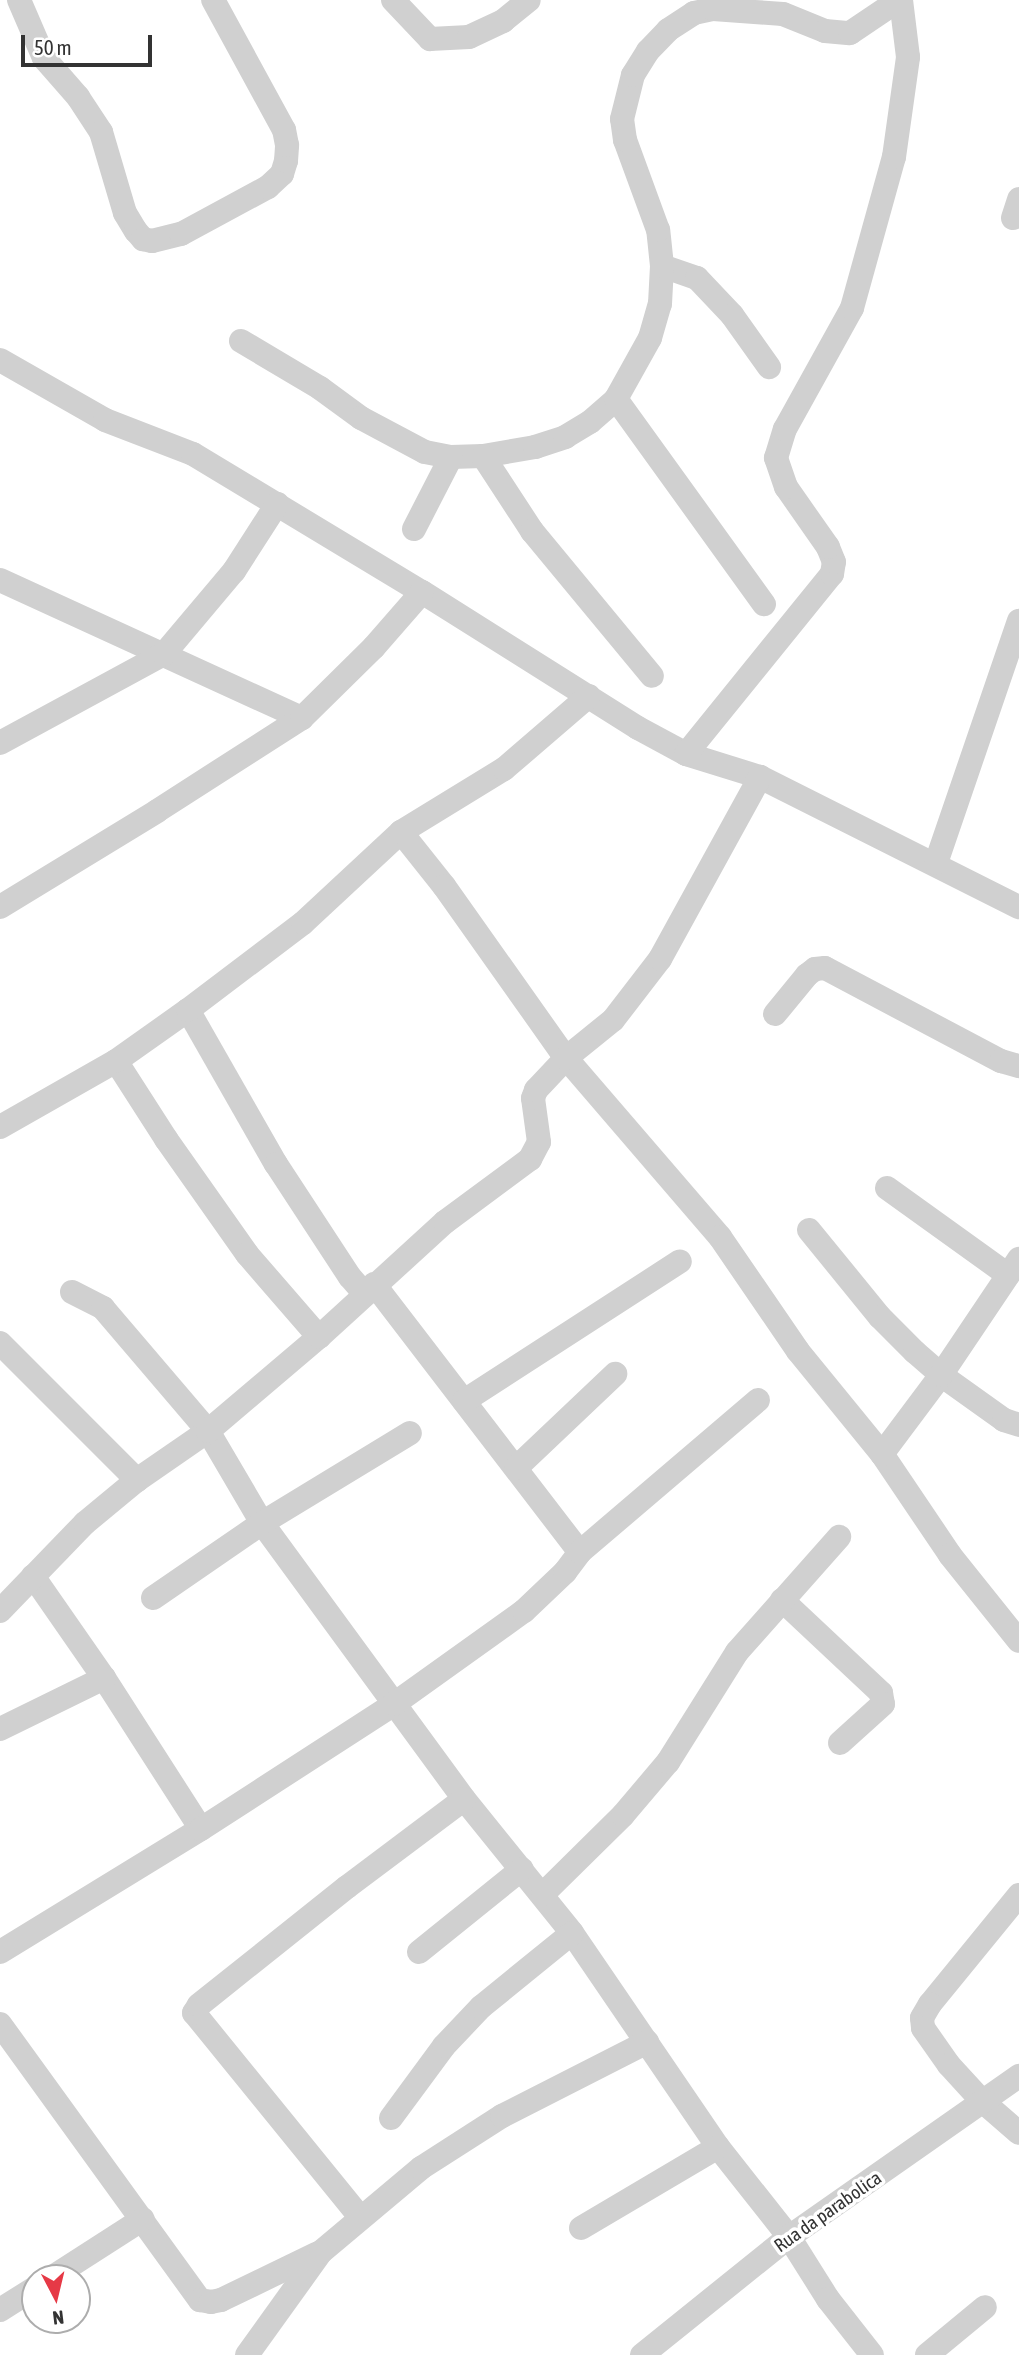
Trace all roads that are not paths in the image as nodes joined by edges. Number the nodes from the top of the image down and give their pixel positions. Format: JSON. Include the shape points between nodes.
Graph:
{"nodes":[{"id":1,"x":19,"y":0,"type":"edge"},
{"id":2,"x":213,"y":0,"type":"edge"},
{"id":3,"x":393,"y":0,"type":"edge"},
{"id":4,"x":529,"y":0,"type":"edge"},
{"id":5,"x":900,"y":0,"type":"edge"},
{"id":6,"x":662,"y":266,"type":"junction"},
{"id":7,"x":241,"y":341,"type":"dead end"},
{"id":8,"x":0,"y":360,"type":"edge"},
{"id":9,"x":769,"y":367,"type":"dead end"},
{"id":10,"x":616,"y":399,"type":"junction"},
{"id":11,"x":483,"y":456,"type":"junction"},
{"id":12,"x":451,"y":457,"type":"junction"},
{"id":13,"x":277,"y":503,"type":"junction"},
{"id":14,"x":414,"y":529,"type":"dead end"},
{"id":15,"x":2,"y":584,"type":"edge"},
{"id":16,"x":422,"y":593,"type":"junction"},
{"id":17,"x":764,"y":604,"type":"dead end"},
{"id":18,"x":1019,"y":621,"type":"edge"},
{"id":19,"x":164,"y":654,"type":"junction"},
{"id":20,"x":1011,"y":672,"type":"edge"},
{"id":21,"x":652,"y":676,"type":"dead end"},
{"id":22,"x":589,"y":695,"type":"junction"},
{"id":23,"x":302,"y":718,"type":"junction"},
{"id":24,"x":0,"y":743,"type":"edge"},
{"id":25,"x":686,"y":754,"type":"junction"},
{"id":26,"x":760,"y":777,"type":"junction"},
{"id":27,"x":401,"y":832,"type":"junction"},
{"id":28,"x":936,"y":863,"type":"junction"},
{"id":29,"x":0,"y":907,"type":"edge"},
{"id":30,"x":1019,"y":907,"type":"edge"},
{"id":31,"x":188,"y":1010,"type":"junction"},
{"id":32,"x":775,"y":1014,"type":"dead end"},
{"id":33,"x":566,"y":1058,"type":"junction"},
{"id":34,"x":116,"y":1060,"type":"junction"},
{"id":35,"x":1019,"y":1066,"type":"edge"},
{"id":36,"x":0,"y":1127,"type":"edge"},
{"id":37,"x":887,"y":1188,"type":"dead end"},
{"id":38,"x":809,"y":1230,"type":"dead end"},
{"id":39,"x":680,"y":1261,"type":"dead end"},
{"id":40,"x":1014,"y":1267,"type":"edge"},
{"id":41,"x":369,"y":1289,"type":"junction"},
{"id":42,"x":72,"y":1292,"type":"dead end"},
{"id":43,"x":318,"y":1337,"type":"junction"},
{"id":44,"x":1,"y":1345,"type":"edge"},
{"id":45,"x":615,"y":1374,"type":"dead end"},
{"id":46,"x":941,"y":1375,"type":"junction"},
{"id":47,"x":758,"y":1400,"type":"dead end"},
{"id":48,"x":464,"y":1401,"type":"junction"},
{"id":49,"x":1019,"y":1425,"type":"edge"},
{"id":50,"x":208,"y":1431,"type":"junction"},
{"id":51,"x":410,"y":1433,"type":"dead end"},
{"id":52,"x":882,"y":1454,"type":"junction"},
{"id":53,"x":516,"y":1468,"type":"junction"},
{"id":54,"x":137,"y":1480,"type":"junction"},
{"id":55,"x":262,"y":1522,"type":"junction"},
{"id":56,"x":839,"y":1537,"type":"dead end"},
{"id":57,"x":580,"y":1552,"type":"junction"},
{"id":58,"x":33,"y":1576,"type":"junction"},
{"id":59,"x":153,"y":1598,"type":"dead end"},
{"id":60,"x":782,"y":1600,"type":"junction"},
{"id":61,"x":0,"y":1611,"type":"edge"},
{"id":62,"x":1019,"y":1641,"type":"edge"},
{"id":63,"x":104,"y":1678,"type":"junction"},
{"id":64,"x":394,"y":1704,"type":"junction"},
{"id":65,"x":0,"y":1729,"type":"edge"},
{"id":66,"x":840,"y":1743,"type":"dead end"},
{"id":67,"x":464,"y":1799,"type":"junction"},
{"id":68,"x":201,"y":1829,"type":"junction"},
{"id":69,"x":522,"y":1869,"type":"junction"},
{"id":70,"x":543,"y":1894,"type":"junction"},
{"id":71,"x":1019,"y":1895,"type":"edge"},
{"id":72,"x":572,"y":1933,"type":"junction"},
{"id":73,"x":0,"y":1952,"type":"edge"},
{"id":74,"x":419,"y":1952,"type":"dead end"},
{"id":75,"x":0,"y":2024,"type":"edge"},
{"id":76,"x":647,"y":2042,"type":"junction"},
{"id":77,"x":1019,"y":2076,"type":"edge"},
{"id":78,"x":981,"y":2100,"type":"junction"},
{"id":79,"x":391,"y":2118,"type":"dead end"},
{"id":80,"x":1019,"y":2133,"type":"edge"},
{"id":81,"x":718,"y":2147,"type":"junction"},
{"id":82,"x":360,"y":2217,"type":"junction"},
{"id":83,"x":144,"y":2219,"type":"junction"},
{"id":84,"x":580,"y":2228,"type":"dead end"},
{"id":85,"x":789,"y":2236,"type":"junction"},
{"id":86,"x":321,"y":2252,"type":"junction"},
{"id":87,"x":73,"y":2264,"type":"edge"},
{"id":88,"x":21,"y":2297,"type":"edge"},
{"id":89,"x":985,"y":2307,"type":"dead end"},
{"id":90,"x":0,"y":2310,"type":"edge"},
{"id":91,"x":247,"y":2355,"type":"edge"},
{"id":92,"x":642,"y":2355,"type":"edge"},
{"id":93,"x":872,"y":2355,"type":"edge"},
{"id":94,"x":927,"y":2355,"type":"edge"}],
"edges":[{"from":1,"to":2,"type":"street","via":[[44,58],[102,132],[125,212],[143,239],[152,241],[181,234],[258,193],[282,174],[286,161],[284,130]]},
{"from":3,"to":4,"type":"street","via":[[430,39],[469,37],[503,21]]},
{"from":5,"to":6,"type":"street","via":[[850,33],[825,31],[783,14],[713,9],[694,13],[648,51],[633,75],[622,119],[625,140],[658,230]]},
{"from":5,"to":25,"type":"street","via":[[908,57],[894,157],[852,308],[785,429],[776,458],[786,487],[828,547],[834,562],[832,574]]},
{"from":6,"to":9,"type":"street","via":[[697,278],[732,314]]},
{"from":6,"to":10,"type":"street","via":[[660,304],[650,338]]},
{"from":7,"to":12,"type":"street","via":[[398,440]]},
{"from":8,"to":13,"type":"street","via":[[105,420],[193,454]]},
{"from":10,"to":11,"type":"street","via":[[565,437]]},
{"from":10,"to":17,"type":"street"},
{"from":11,"to":12,"type":"street"},
{"from":11,"to":21,"type":"street","via":[[533,531]]},
{"from":12,"to":14,"type":"street"},
{"from":13,"to":16,"type":"street"},
{"from":13,"to":19,"type":"street","via":[[234,571]]},
{"from":15,"to":19,"type":"street"},
{"from":16,"to":22,"type":"street"},
{"from":16,"to":23,"type":"street"},
{"from":18,"to":20,"type":"street"},
{"from":19,"to":23,"type":"street"},
{"from":19,"to":24,"type":"street"},
{"from":20,"to":28,"type":"street"},
{"from":22,"to":25,"type":"street"},
{"from":22,"to":27,"type":"street","via":[[504,769]]},
{"from":23,"to":29,"type":"street"},
{"from":25,"to":26,"type":"street"},
{"from":26,"to":28,"type":"street"},
{"from":26,"to":33,"type":"street","via":[[660,959],[613,1020]]},
{"from":27,"to":31,"type":"street","via":[[303,923]]},
{"from":27,"to":33,"type":"street"},
{"from":28,"to":30,"type":"street"},
{"from":31,"to":34,"type":"street"},
{"from":31,"to":41,"type":"street","via":[[276,1164],[350,1277]]},
{"from":32,"to":35,"type":"street","via":[[807,975],[825,968],[1001,1061]]},
{"from":33,"to":41,"type":"street","via":[[533,1098],[539,1142],[530,1158]]},
{"from":33,"to":52,"type":"street","via":[[720,1237],[798,1351]]},
{"from":34,"to":36,"type":"street"},
{"from":34,"to":43,"type":"street","via":[[247,1254]]},
{"from":37,"to":40,"type":"street"},
{"from":38,"to":46,"type":"street","via":[[880,1317]]},
{"from":39,"to":48,"type":"street"},
{"from":40,"to":46,"type":"street"},
{"from":41,"to":43,"type":"street"},
{"from":41,"to":48,"type":"street"},
{"from":42,"to":50,"type":"street","via":[[103,1308]]},
{"from":43,"to":50,"type":"street"},
{"from":44,"to":54,"type":"street"},
{"from":45,"to":53,"type":"street"},
{"from":46,"to":49,"type":"street","via":[[1004,1420]]},
{"from":46,"to":52,"type":"street"},
{"from":47,"to":57,"type":"street"},
{"from":48,"to":53,"type":"street"},
{"from":50,"to":54,"type":"street"},
{"from":50,"to":55,"type":"street"},
{"from":51,"to":55,"type":"street"},
{"from":52,"to":62,"type":"street","via":[[950,1555]]},
{"from":53,"to":57,"type":"street"},
{"from":54,"to":58,"type":"street","via":[[85,1523]]},
{"from":55,"to":59,"type":"street"},
{"from":55,"to":64,"type":"street"},
{"from":56,"to":60,"type":"street"},
{"from":57,"to":64,"type":"street","via":[[524,1611]]},
{"from":58,"to":61,"type":"street"},
{"from":58,"to":63,"type":"street"},
{"from":60,"to":66,"type":"street","via":[[881,1693],[883,1704]]},
{"from":60,"to":70,"type":"street","via":[[737,1651],[668,1762],[623,1815]]},
{"from":63,"to":65,"type":"street"},
{"from":63,"to":68,"type":"street"},
{"from":64,"to":67,"type":"street"},
{"from":64,"to":68,"type":"street"},
{"from":67,"to":69,"type":"street"},
{"from":67,"to":82,"type":"street","via":[[346,1886],[194,2013]]},
{"from":68,"to":73,"type":"street"},
{"from":69,"to":70,"type":"street"},
{"from":69,"to":74,"type":"street"},
{"from":70,"to":72,"type":"street"},
{"from":71,"to":78,"type":"street","via":[[922,2018],[923,2028],[949,2066]]},
{"from":72,"to":76,"type":"street"},
{"from":72,"to":79,"type":"street","via":[[481,2007],[444,2046]]},
{"from":75,"to":83,"type":"street"},
{"from":76,"to":81,"type":"street"},
{"from":76,"to":82,"type":"street","via":[[502,2116],[421,2168]]},
{"from":77,"to":78,"type":"street","name":"Rua da parabolica"},
{"from":78,"to":80,"type":"street"},
{"from":78,"to":85,"type":"street","name":"Rua da parabolica","via":[[911,2154]]},
{"from":81,"to":84,"type":"street"},
{"from":81,"to":85,"type":"street"},
{"from":82,"to":86,"type":"street"},
{"from":83,"to":86,"type":"street","via":[[200,2300],[211,2302]]},
{"from":83,"to":87,"type":"street"},
{"from":85,"to":92,"type":"street","name":"Rua da parabolica"},
{"from":85,"to":93,"type":"street","via":[[828,2299]]},
{"from":86,"to":91,"type":"street"},
{"from":88,"to":90,"type":"street"},
{"from":89,"to":94,"type":"street"}]}
